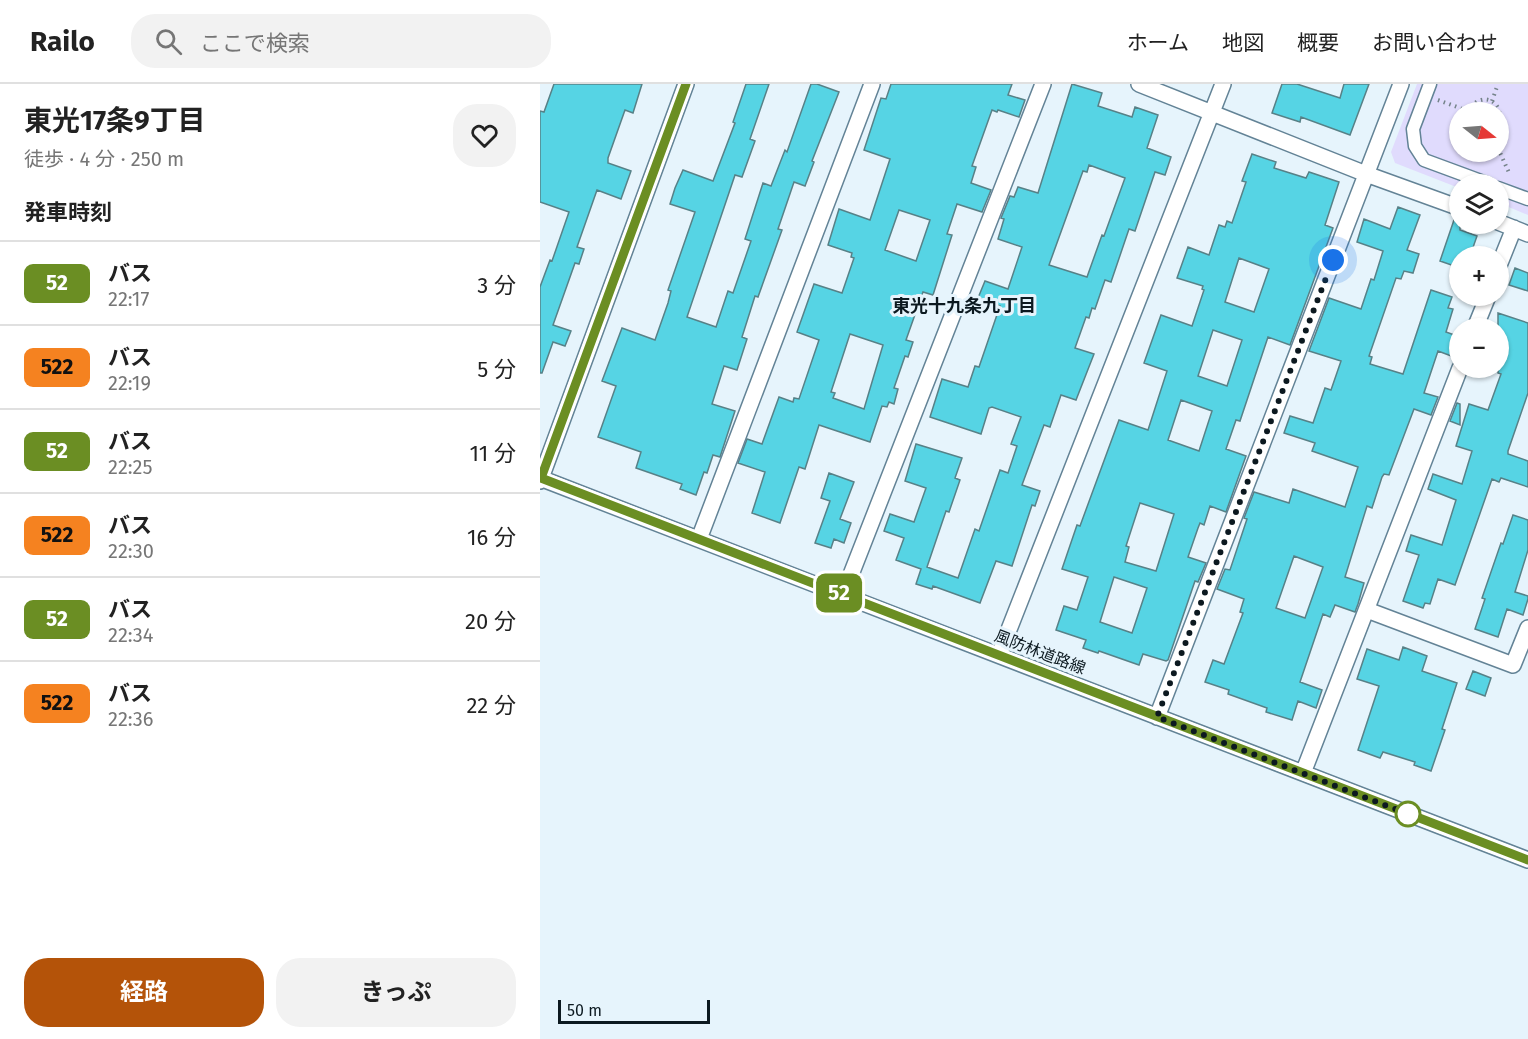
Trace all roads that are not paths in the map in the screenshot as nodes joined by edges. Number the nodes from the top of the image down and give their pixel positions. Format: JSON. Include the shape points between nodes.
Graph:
{"nodes":[{"id":1,"x":686,"y":84,"type":"edge"},
{"id":2,"x":872,"y":84,"type":"edge"},
{"id":3,"x":1043,"y":84,"type":"edge"},
{"id":4,"x":1139,"y":84,"type":"edge"},
{"id":5,"x":1223,"y":84,"type":"edge"},
{"id":6,"x":1401,"y":84,"type":"edge"},
{"id":7,"x":1428,"y":90,"type":"edge"},
{"id":8,"x":1212,"y":112,"type":"junction"},
{"id":9,"x":1366,"y":174,"type":"junction"},
{"id":10,"x":1462,"y":174,"type":"edge"},
{"id":11,"x":1509,"y":192,"type":"edge"},
{"id":12,"x":1524,"y":197,"type":"edge"},
{"id":13,"x":1449,"y":204,"type":"edge"},
{"id":14,"x":1521,"y":231,"type":"edge"},
{"id":15,"x":1509,"y":250,"type":"edge"},
{"id":16,"x":1456,"y":378,"type":"edge"},
{"id":17,"x":540,"y":479,"type":"edge"},
{"id":18,"x":699,"y":539,"type":"junction"},
{"id":19,"x":843,"y":595,"type":"junction"},
{"id":20,"x":1367,"y":610,"type":"junction"},
{"id":21,"x":1528,"y":627,"type":"edge"},
{"id":22,"x":999,"y":655,"type":"junction"},
{"id":23,"x":1157,"y":717,"type":"junction"},
{"id":24,"x":1303,"y":773,"type":"junction"},
{"id":25,"x":1528,"y":860,"type":"edge"}],
"edges":[{"from":1,"to":17,"type":"street"},
{"from":2,"to":18,"type":"street"},
{"from":3,"to":19,"type":"street"},
{"from":4,"to":8,"type":"street"},
{"from":5,"to":8,"type":"street"},
{"from":6,"to":9,"type":"street"},
{"from":7,"to":10,"type":"street","via":[[1413,129],[1415,146],[1424,160]]},
{"from":8,"to":9,"type":"street"},
{"from":8,"to":22,"type":"street"},
{"from":9,"to":13,"type":"street"},
{"from":9,"to":23,"type":"street"},
{"from":11,"to":12,"type":"street"},
{"from":14,"to":15,"type":"street"},
{"from":16,"to":20,"type":"street"},
{"from":17,"to":18,"type":"street","name":"風防林道路線"},
{"from":18,"to":19,"type":"street","name":"風防林道路線"},
{"from":19,"to":22,"type":"street","name":"風防林道路線"},
{"from":20,"to":21,"type":"street","via":[[1513,665]]},
{"from":20,"to":24,"type":"street"},
{"from":22,"to":23,"type":"street","name":"風防林道路線"},
{"from":23,"to":24,"type":"street","name":"風防林道路線"},
{"from":24,"to":25,"type":"street","name":"風防林道路線"}]}
